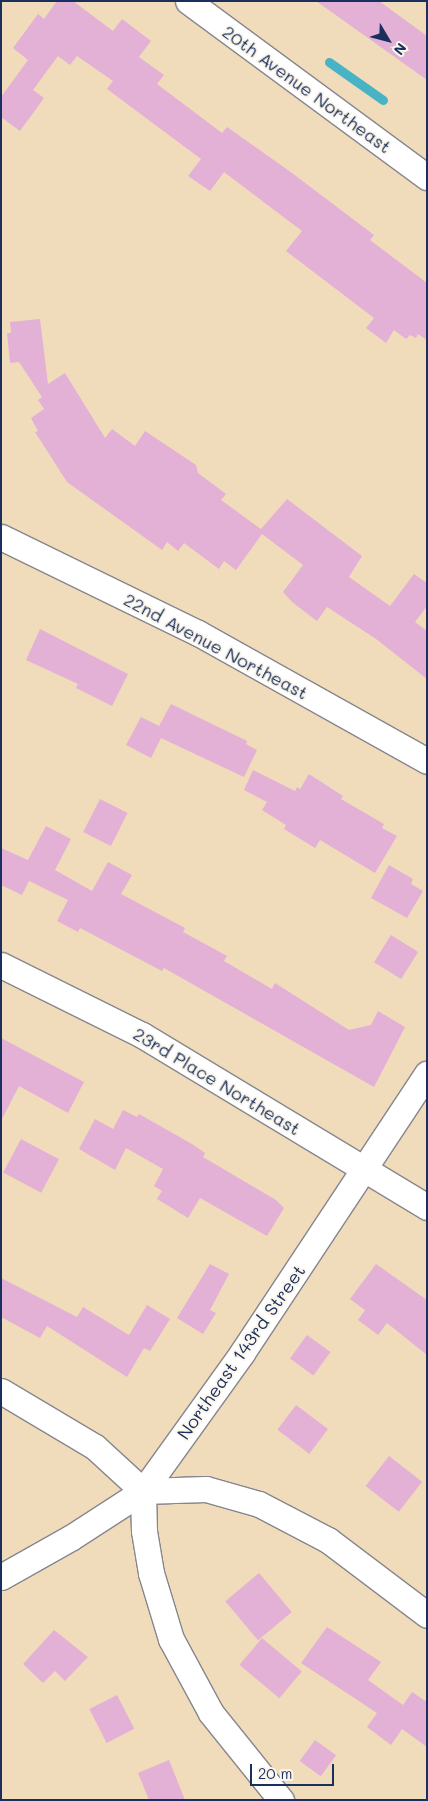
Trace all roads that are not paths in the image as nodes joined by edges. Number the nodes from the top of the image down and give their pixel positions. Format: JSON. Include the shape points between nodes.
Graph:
{"nodes":[{"id":1,"x":188,"y":1,"type":"edge"},
{"id":2,"x":427,"y":177,"type":"edge"},
{"id":3,"x":1,"y":537,"type":"edge"},
{"id":4,"x":427,"y":761,"type":"edge"},
{"id":5,"x":1,"y":965,"type":"edge"},
{"id":6,"x":427,"y":1074,"type":"edge"},
{"id":7,"x":366,"y":1170,"type":"junction"},
{"id":8,"x":427,"y":1207,"type":"edge"},
{"id":9,"x":1,"y":1391,"type":"edge"},
{"id":10,"x":143,"y":1491,"type":"junction"},
{"id":11,"x":1,"y":1577,"type":"edge"},
{"id":12,"x":427,"y":1615,"type":"edge"},
{"id":13,"x":281,"y":1800,"type":"edge"}],
"edges":[{"from":1,"to":2,"type":"street","name":"20th Avenue Northeast"},
{"from":3,"to":4,"type":"street","name":"22nd Avenue Northeast","via":[[198,633]]},
{"from":5,"to":7,"type":"street","name":"23rd Place Northeast","via":[[142,1035]]},
{"from":6,"to":7,"type":"street","name":"Northeast 143rd Street"},
{"from":7,"to":8,"type":"street","name":"23rd Place Northeast"},
{"from":7,"to":10,"type":"street","name":"Northeast 143rd Street"},
{"from":9,"to":10,"type":"street","via":[[95,1447]]},
{"from":10,"to":11,"type":"street","name":"Northeast 143rd Street","via":[[72,1537]]},
{"from":10,"to":12,"type":"street","via":[[206,1489],[259,1504],[328,1540]]},
{"from":10,"to":13,"type":"street","via":[[144,1531],[151,1573],[171,1639],[211,1713]]}]}
